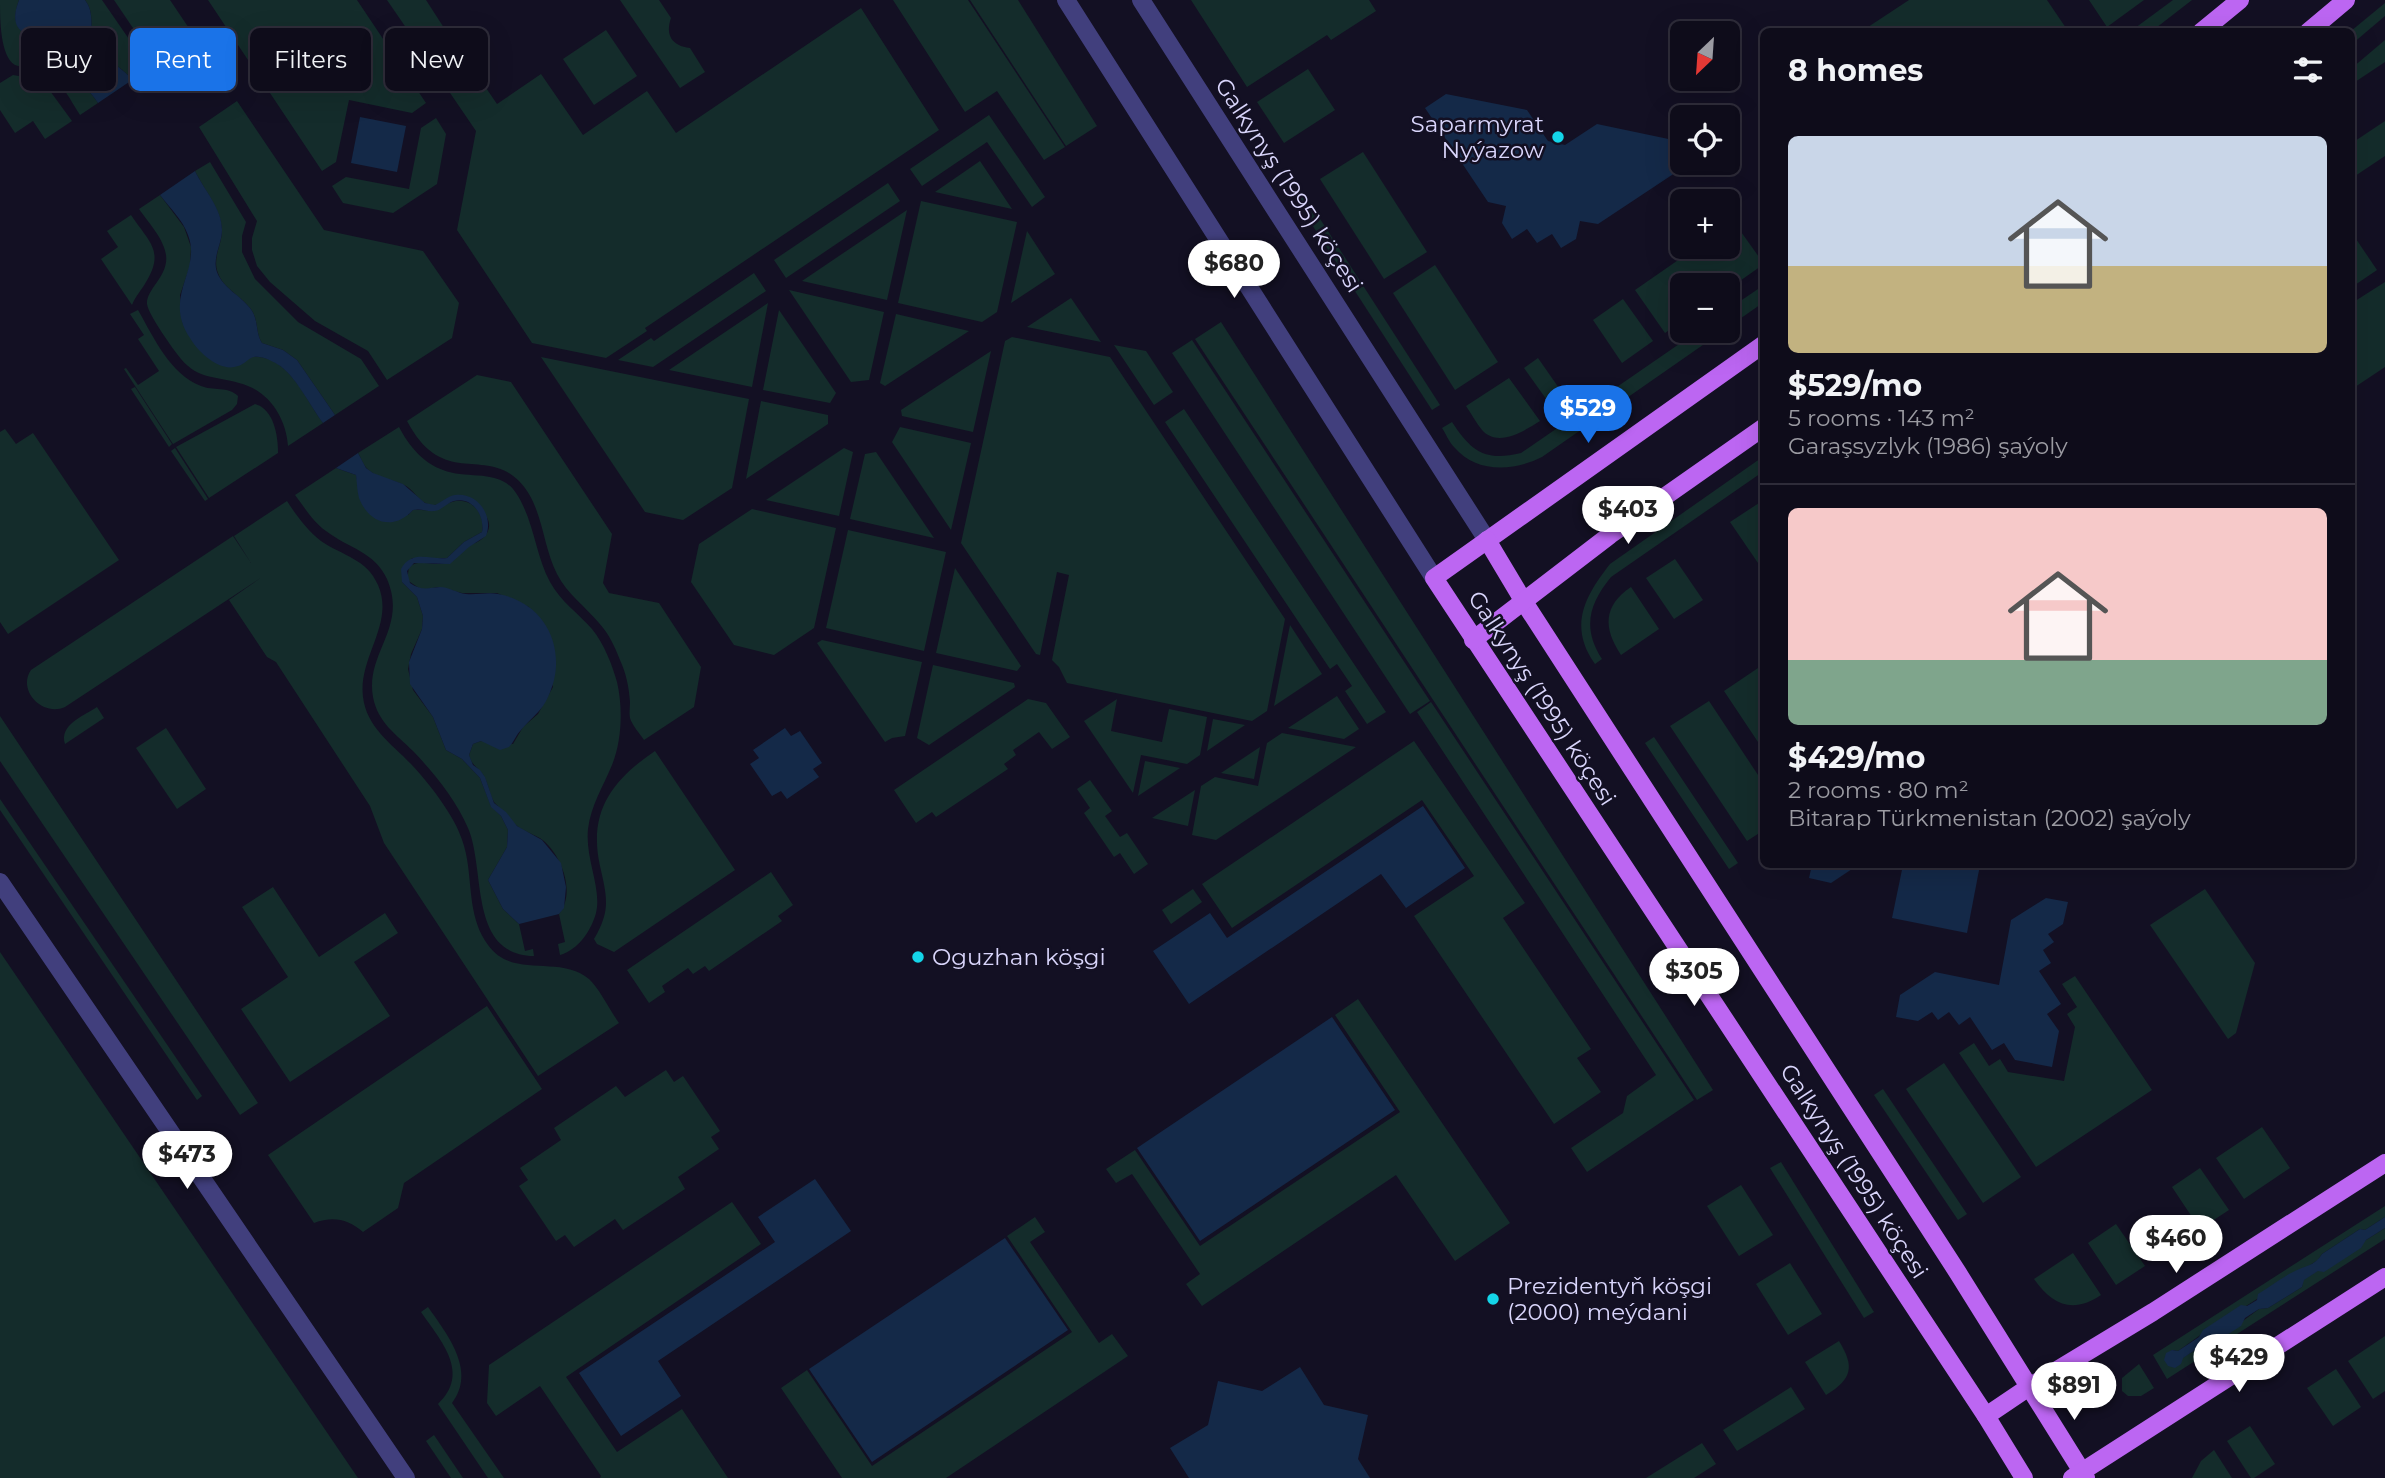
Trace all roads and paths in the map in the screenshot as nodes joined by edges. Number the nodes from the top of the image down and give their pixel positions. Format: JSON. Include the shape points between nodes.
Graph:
{"nodes":[{"id":1,"x":1066,"y":0,"type":"edge"},
{"id":2,"x":1141,"y":0,"type":"edge"},
{"id":3,"x":2240,"y":0,"type":"edge"},
{"id":4,"x":2346,"y":0,"type":"edge"},
{"id":5,"x":2206,"y":28,"type":"edge"},
{"id":6,"x":2313,"y":28,"type":"edge"},
{"id":7,"x":1760,"y":347,"type":"edge"},
{"id":8,"x":1760,"y":430,"type":"edge"},
{"id":9,"x":1487,"y":540,"type":"junction"},
{"id":10,"x":1434,"y":578,"type":"junction"},
{"id":11,"x":1524,"y":601,"type":"junction"},
{"id":12,"x":1474,"y":640,"type":"junction"},
{"id":13,"x":0,"y":882,"type":"edge"},
{"id":14,"x":2385,"y":1163,"type":"edge"},
{"id":15,"x":2385,"y":1277,"type":"edge"},
{"id":16,"x":2029,"y":1387,"type":"junction"},
{"id":17,"x":1986,"y":1416,"type":"junction"},
{"id":18,"x":2080,"y":1476,"type":"edge"},
{"id":19,"x":2021,"y":1477,"type":"edge"},
{"id":20,"x":406,"y":1478,"type":"edge"}],
"edges":[{"from":1,"to":10,"type":"street","name":"Galkynyş (1995) köçesi"},
{"from":2,"to":9,"type":"street","name":"Galkynyş (1995) köçesi"},
{"from":3,"to":5,"type":"main road"},
{"from":4,"to":6,"type":"main road"},
{"from":7,"to":9,"type":"main road"},
{"from":8,"to":11,"type":"main road"},
{"from":9,"to":10,"type":"main road"},
{"from":9,"to":11,"type":"main road","name":"Galkynyş (1995) köçesi"},
{"from":10,"to":12,"type":"main road","name":"Galkynyş (1995) köçesi"},
{"from":11,"to":12,"type":"main road"},
{"from":11,"to":16,"type":"main road","name":"Galkynyş (1995) köçesi"},
{"from":12,"to":17,"type":"main road","name":"Galkynyş (1995) köçesi"},
{"from":13,"to":20,"type":"street"},
{"from":14,"to":16,"type":"main road"},
{"from":15,"to":18,"type":"main road"},
{"from":16,"to":17,"type":"main road"},
{"from":16,"to":18,"type":"main road","name":"Galkynyş (1995) köçesi"},
{"from":17,"to":19,"type":"main road","name":"Galkynyş (1995) köçesi"}]}
